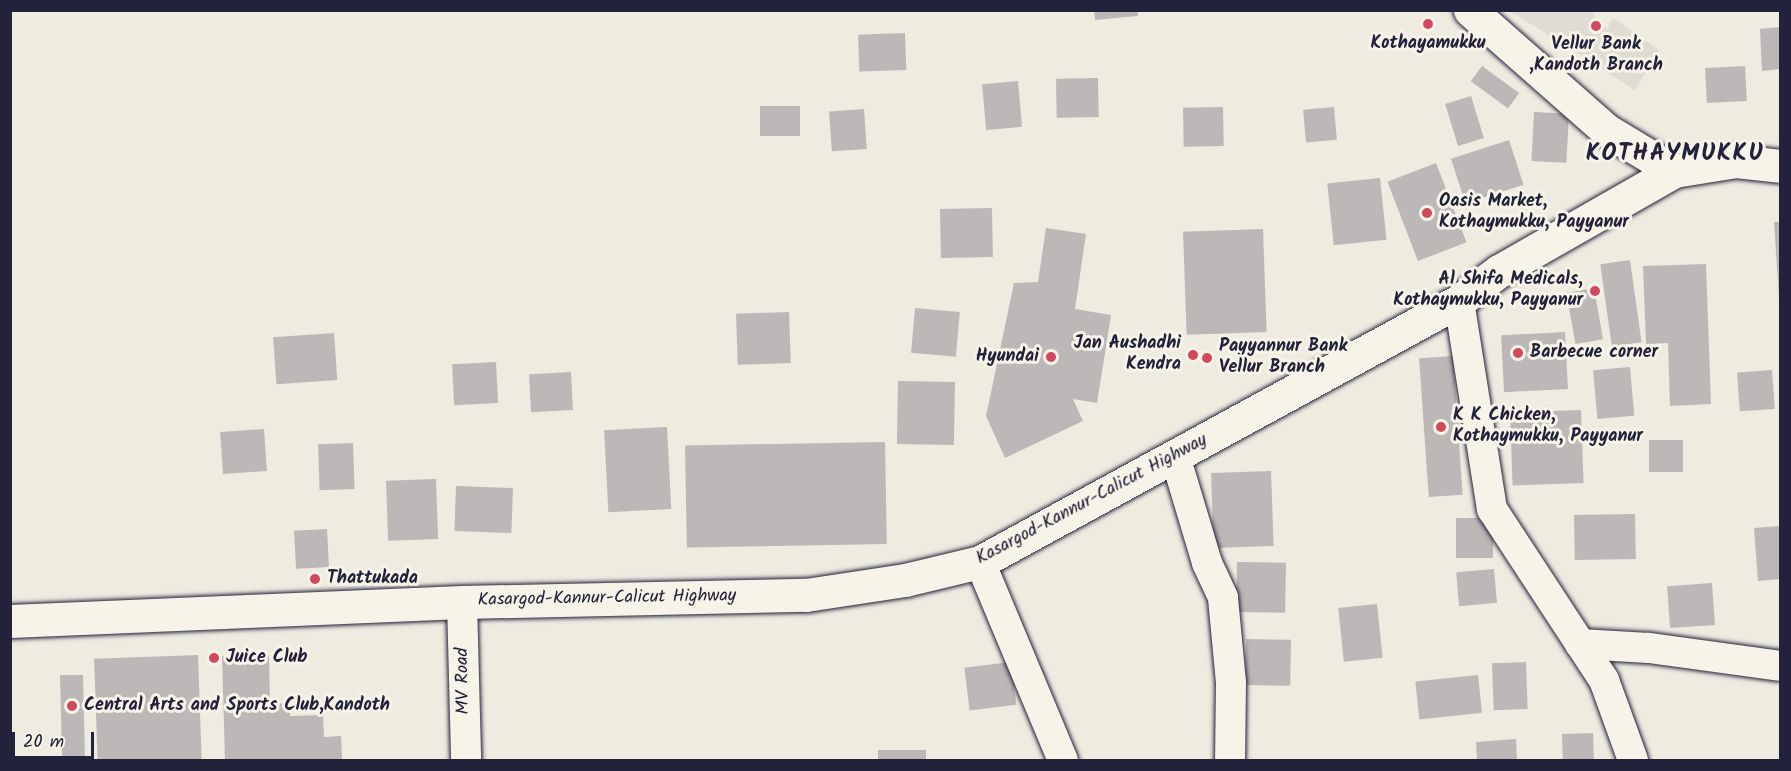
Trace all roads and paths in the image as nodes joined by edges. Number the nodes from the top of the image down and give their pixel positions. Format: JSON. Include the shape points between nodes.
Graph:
{"nodes":[{"id":1,"x":1470,"y":10,"type":"edge"},
{"id":2,"x":1780,"y":166,"type":"edge"},
{"id":3,"x":1674,"y":171,"type":"junction"},
{"id":4,"x":1459,"y":301,"type":"junction"},
{"id":5,"x":1175,"y":456,"type":"junction"},
{"id":6,"x":980,"y":562,"type":"junction"},
{"id":7,"x":462,"y":602,"type":"junction"},
{"id":8,"x":10,"y":621,"type":"edge"},
{"id":9,"x":1580,"y":644,"type":"junction"},
{"id":10,"x":1780,"y":666,"type":"edge"},
{"id":11,"x":466,"y":760,"type":"edge"},
{"id":12,"x":1064,"y":760,"type":"edge"},
{"id":13,"x":1230,"y":760,"type":"edge"},
{"id":14,"x":1633,"y":760,"type":"edge"}],
"edges":[{"from":1,"to":3,"type":"main road","via":[[1606,130]]},
{"from":2,"to":3,"type":"main road","name":"Kasargod-Kannur-Calicut Highway","via":[[1736,161]]},
{"from":3,"to":4,"type":"main road","name":"Kasargod-Kannur-Calicut Highway","via":[[1499,271]]},
{"from":4,"to":5,"type":"main road","name":"Kasargod-Kannur-Calicut Highway"},
{"from":4,"to":9,"type":"street","via":[[1492,509]]},
{"from":5,"to":6,"type":"main road","name":"Kasargod-Kannur-Calicut Highway"},
{"from":5,"to":13,"type":"street","via":[[1207,563],[1223,598],[1231,682]]},
{"from":6,"to":7,"type":"main road","name":"Kasargod-Kannur-Calicut Highway","via":[[905,580],[806,595]]},
{"from":6,"to":12,"type":"street"},
{"from":7,"to":8,"type":"main road","name":"Kasargod-Kannur-Calicut Highway"},
{"from":7,"to":11,"type":"street","name":"MV Road"},
{"from":9,"to":10,"type":"street","via":[[1649,648]]},
{"from":9,"to":14,"type":"street","via":[[1604,680]]}]}
